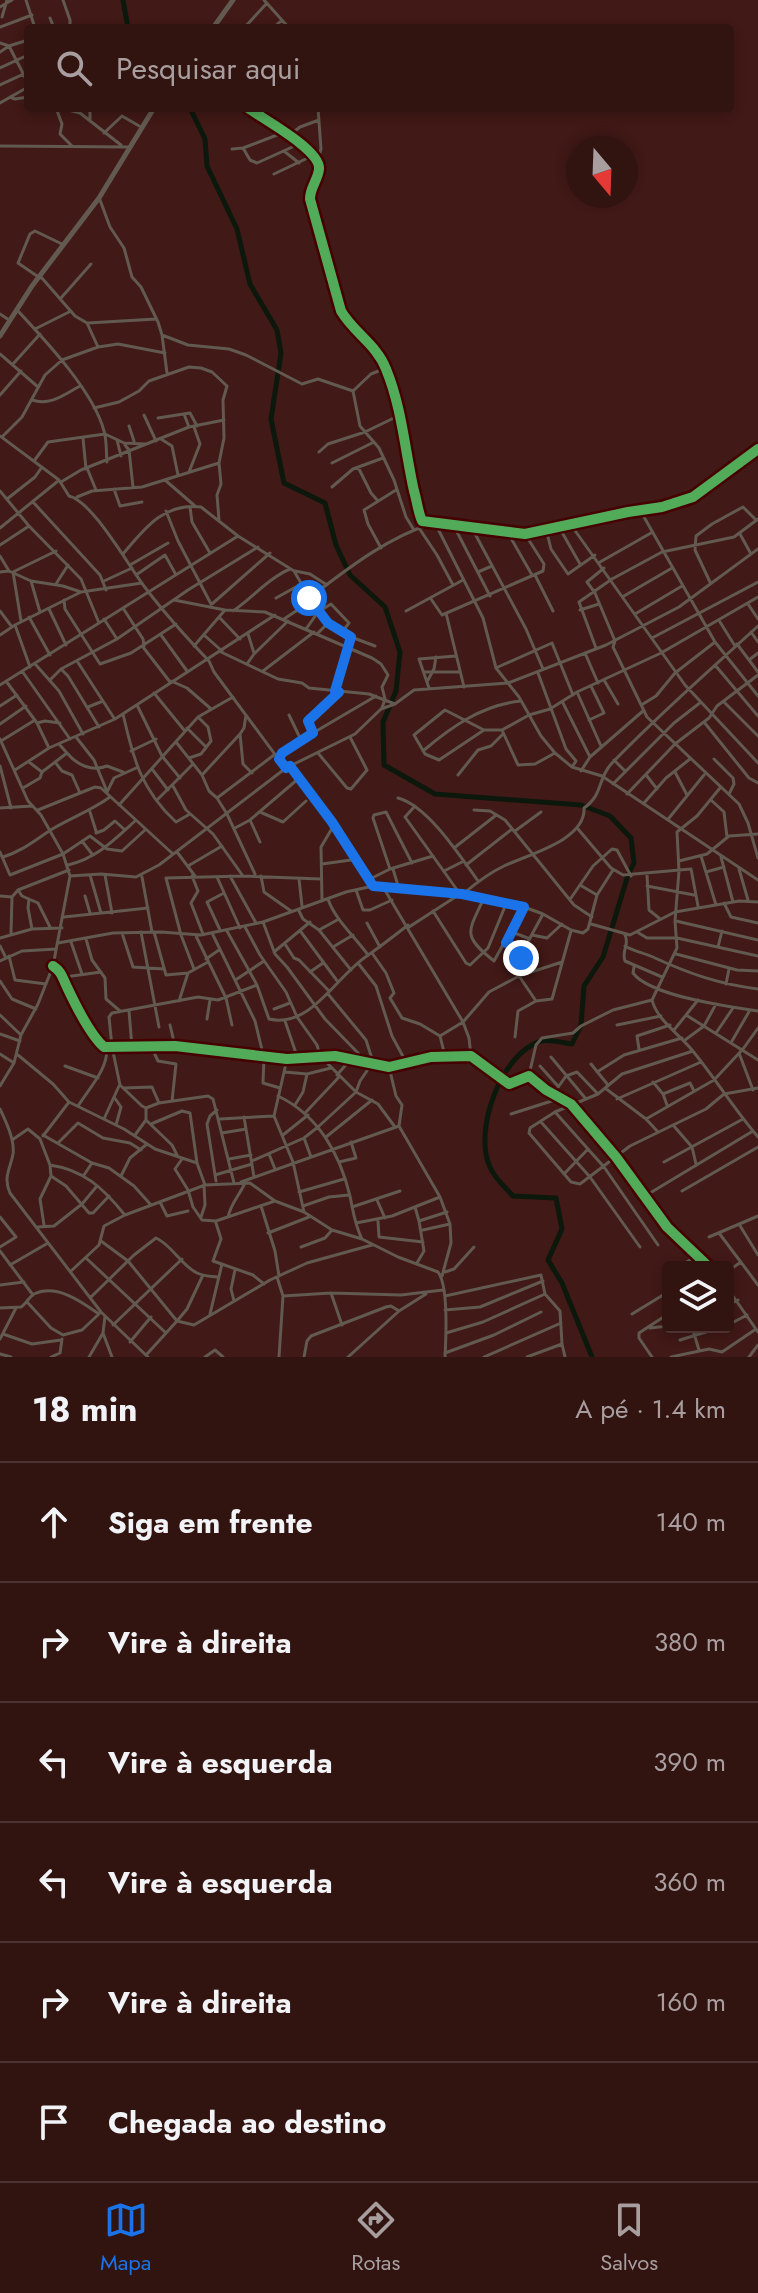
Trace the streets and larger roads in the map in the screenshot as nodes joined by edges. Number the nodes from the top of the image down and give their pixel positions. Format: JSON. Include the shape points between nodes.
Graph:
{"nodes":[{"id":1,"x":26,"y":0,"type":"edge"},
{"id":2,"x":63,"y":0,"type":"edge"},
{"id":3,"x":233,"y":0,"type":"edge"},
{"id":4,"x":10,"y":1,"type":"edge"},
{"id":5,"x":266,"y":2,"type":"edge"},
{"id":6,"x":0,"y":7,"type":"edge"},
{"id":7,"x":1,"y":15,"type":"edge"},
{"id":8,"x":32,"y":15,"type":"junction"},
{"id":9,"x":50,"y":18,"type":"dead end"},
{"id":10,"x":283,"y":20,"type":"junction"},
{"id":11,"x":250,"y":22,"type":"edge"},
{"id":12,"x":34,"y":24,"type":"edge"},
{"id":13,"x":52,"y":24,"type":"edge"},
{"id":14,"x":70,"y":24,"type":"edge"},
{"id":15,"x":216,"y":24,"type":"edge"},
{"id":16,"x":278,"y":24,"type":"edge"},
{"id":17,"x":286,"y":24,"type":"edge"},
{"id":18,"x":2,"y":26,"type":"edge"},
{"id":19,"x":24,"y":41,"type":"edge"},
{"id":20,"x":0,"y":43,"type":"edge"},
{"id":21,"x":9,"y":46,"type":"junction"},
{"id":22,"x":0,"y":52,"type":"edge"},
{"id":23,"x":24,"y":56,"type":"edge"},
{"id":24,"x":17,"y":59,"type":"junction"},
{"id":25,"x":0,"y":68,"type":"edge"},
{"id":26,"x":24,"y":70,"type":"edge"},
{"id":27,"x":24,"y":74,"type":"edge"},
{"id":28,"x":0,"y":85,"type":"edge"},
{"id":29,"x":24,"y":88,"type":"edge"},
{"id":30,"x":10,"y":97,"type":"junction"},
{"id":31,"x":24,"y":98,"type":"edge"},
{"id":32,"x":0,"y":103,"type":"edge"},
{"id":33,"x":59,"y":112,"type":"edge"},
{"id":34,"x":77,"y":112,"type":"edge"},
{"id":35,"x":90,"y":112,"type":"edge"},
{"id":36,"x":150,"y":112,"type":"edge"},
{"id":37,"x":254,"y":112,"type":"edge"},
{"id":38,"x":318,"y":112,"type":"edge"},
{"id":39,"x":80,"y":113,"type":"joint"},
{"id":40,"x":319,"y":120,"type":"junction"},
{"id":41,"x":90,"y":121,"type":"junction"},
{"id":42,"x":141,"y":127,"type":"junction"},
{"id":43,"x":104,"y":133,"type":"junction"},
{"id":44,"x":287,"y":134,"type":"junction"},
{"id":45,"x":299,"y":144,"type":"junction"},
{"id":46,"x":0,"y":146,"type":"edge"},
{"id":47,"x":72,"y":146,"type":"junction"},
{"id":48,"x":127,"y":147,"type":"junction"},
{"id":49,"x":243,"y":148,"type":"junction"},
{"id":50,"x":232,"y":149,"type":"dead end"},
{"id":51,"x":284,"y":151,"type":"junction"},
{"id":52,"x":314,"y":155,"type":"junction"},
{"id":53,"x":318,"y":160,"type":"junction"},
{"id":54,"x":299,"y":163,"type":"junction"},
{"id":55,"x":274,"y":174,"type":"dead end"},
{"id":56,"x":99,"y":198,"type":"junction"},
{"id":57,"x":64,"y":245,"type":"junction"},
{"id":58,"x":91,"y":264,"type":"dead end"},
{"id":59,"x":40,"y":277,"type":"junction"},
{"id":60,"x":61,"y":298,"type":"junction"},
{"id":61,"x":16,"y":309,"type":"junction"},
{"id":62,"x":72,"y":311,"type":"junction"},
{"id":63,"x":0,"y":314,"type":"edge"},
{"id":64,"x":156,"y":319,"type":"junction"},
{"id":65,"x":9,"y":320,"type":"junction"},
{"id":66,"x":87,"y":323,"type":"junction"},
{"id":67,"x":35,"y":329,"type":"junction"},
{"id":68,"x":40,"y":334,"type":"junction"},
{"id":69,"x":162,"y":335,"type":"junction"},
{"id":70,"x":0,"y":336,"type":"edge"},
{"id":71,"x":98,"y":347,"type":"junction"},
{"id":72,"x":165,"y":353,"type":"junction"},
{"id":73,"x":0,"y":354,"type":"edge"},
{"id":74,"x":62,"y":360,"type":"junction"},
{"id":75,"x":13,"y":365,"type":"junction"},
{"id":76,"x":386,"y":368,"type":"junction"},
{"id":77,"x":21,"y":371,"type":"junction"},
{"id":78,"x":167,"y":373,"type":"junction"},
{"id":79,"x":80,"y":386,"type":"junction"},
{"id":80,"x":38,"y":387,"type":"junction"},
{"id":81,"x":353,"y":391,"type":"junction"},
{"id":82,"x":0,"y":395,"type":"edge"},
{"id":83,"x":32,"y":400,"type":"junction"},
{"id":84,"x":94,"y":408,"type":"junction"},
{"id":85,"x":184,"y":414,"type":"junction"},
{"id":86,"x":144,"y":415,"type":"dead end"},
{"id":87,"x":400,"y":415,"type":"junction"},
{"id":88,"x":158,"y":418,"type":"dead end"},
{"id":89,"x":224,"y":420,"type":"junction"},
{"id":90,"x":129,"y":426,"type":"dead end"},
{"id":91,"x":193,"y":426,"type":"junction"},
{"id":92,"x":365,"y":432,"type":"junction"},
{"id":93,"x":105,"y":434,"type":"junction"},
{"id":94,"x":1,"y":437,"type":"edge"},
{"id":95,"x":83,"y":438,"type":"junction"},
{"id":96,"x":117,"y":440,"type":"junction"},
{"id":97,"x":158,"y":440,"type":"junction"},
{"id":98,"x":135,"y":442,"type":"junction"},
{"id":99,"x":374,"y":442,"type":"junction"},
{"id":100,"x":124,"y":443,"type":"junction"},
{"id":101,"x":147,"y":444,"type":"junction"},
{"id":102,"x":758,"y":449,"type":"edge"},
{"id":103,"x":319,"y":452,"type":"dead end"},
{"id":104,"x":126,"y":455,"type":"junction"},
{"id":105,"x":383,"y":458,"type":"junction"},
{"id":106,"x":34,"y":461,"type":"junction"},
{"id":107,"x":107,"y":462,"type":"junction"},
{"id":108,"x":219,"y":463,"type":"junction"},
{"id":109,"x":332,"y":463,"type":"dead end"},
{"id":110,"x":42,"y":467,"type":"junction"},
{"id":111,"x":86,"y":468,"type":"junction"},
{"id":112,"x":357,"y":469,"type":"junction"},
{"id":113,"x":189,"y":472,"type":"junction"},
{"id":114,"x":178,"y":475,"type":"junction"},
{"id":115,"x":165,"y":480,"type":"junction"},
{"id":116,"x":60,"y":481,"type":"junction"},
{"id":117,"x":133,"y":487,"type":"junction"},
{"id":118,"x":332,"y":487,"type":"dead end"},
{"id":119,"x":114,"y":489,"type":"junction"},
{"id":120,"x":96,"y":490,"type":"junction"},
{"id":121,"x":397,"y":490,"type":"junction"},
{"id":122,"x":0,"y":491,"type":"edge"},
{"id":123,"x":77,"y":497,"type":"junction"},
{"id":124,"x":7,"y":499,"type":"junction"},
{"id":125,"x":376,"y":501,"type":"junction"},
{"id":126,"x":33,"y":502,"type":"junction"},
{"id":127,"x":142,"y":502,"type":"dead end"},
{"id":128,"x":192,"y":507,"type":"junction"},
{"id":129,"x":640,"y":510,"type":"junction"},
{"id":130,"x":166,"y":511,"type":"junction"},
{"id":131,"x":18,"y":513,"type":"junction"},
{"id":132,"x":219,"y":520,"type":"junction"},
{"id":133,"x":757,"y":520,"type":"edge"},
{"id":134,"x":435,"y":523,"type":"junction"},
{"id":135,"x":571,"y":525,"type":"junction"},
{"id":136,"x":29,"y":526,"type":"junction"},
{"id":137,"x":454,"y":526,"type":"junction"},
{"id":138,"x":559,"y":527,"type":"junction"},
{"id":139,"x":0,"y":528,"type":"edge"},
{"id":140,"x":416,"y":529,"type":"junction"},
{"id":141,"x":473,"y":529,"type":"junction"},
{"id":142,"x":546,"y":529,"type":"junction"},
{"id":143,"x":508,"y":533,"type":"junction"},
{"id":144,"x":651,"y":533,"type":"junction"},
{"id":145,"x":525,"y":534,"type":"junction"},
{"id":146,"x":740,"y":534,"type":"junction"},
{"id":147,"x":238,"y":536,"type":"junction"},
{"id":148,"x":168,"y":543,"type":"dead end"},
{"id":149,"x":694,"y":544,"type":"junction"},
{"id":150,"x":0,"y":545,"type":"edge"},
{"id":151,"x":258,"y":547,"type":"junction"},
{"id":152,"x":381,"y":548,"type":"junction"},
{"id":153,"x":758,"y":549,"type":"edge"},
{"id":154,"x":56,"y":551,"type":"junction"},
{"id":155,"x":662,"y":552,"type":"junction"},
{"id":156,"x":210,"y":553,"type":"junction"},
{"id":157,"x":270,"y":553,"type":"junction"},
{"id":158,"x":123,"y":554,"type":"junction"},
{"id":159,"x":751,"y":554,"type":"junction"},
{"id":160,"x":595,"y":555,"type":"junction"},
{"id":161,"x":0,"y":556,"type":"edge"},
{"id":162,"x":600,"y":562,"type":"junction"},
{"id":163,"x":580,"y":564,"type":"junction"},
{"id":164,"x":68,"y":565,"type":"junction"},
{"id":165,"x":192,"y":565,"type":"junction"},
{"id":166,"x":131,"y":566,"type":"junction"},
{"id":167,"x":492,"y":566,"type":"junction"},
{"id":168,"x":604,"y":568,"type":"junction"},
{"id":169,"x":672,"y":568,"type":"junction"},
{"id":170,"x":292,"y":570,"type":"junction"},
{"id":171,"x":0,"y":572,"type":"edge"},
{"id":172,"x":11,"y":572,"type":"junction"},
{"id":173,"x":478,"y":572,"type":"junction"},
{"id":174,"x":175,"y":574,"type":"junction"},
{"id":175,"x":136,"y":575,"type":"junction"},
{"id":176,"x":534,"y":576,"type":"junction"},
{"id":177,"x":527,"y":579,"type":"junction"},
{"id":178,"x":612,"y":579,"type":"junction"},
{"id":179,"x":463,"y":580,"type":"junction"},
{"id":180,"x":31,"y":581,"type":"junction"},
{"id":181,"x":104,"y":581,"type":"junction"},
{"id":182,"x":201,"y":582,"type":"junction"},
{"id":183,"x":536,"y":582,"type":"junction"},
{"id":184,"x":758,"y":582,"type":"edge"},
{"id":185,"x":142,"y":583,"type":"junction"},
{"id":186,"x":303,"y":583,"type":"junction"},
{"id":187,"x":711,"y":583,"type":"junction"},
{"id":188,"x":56,"y":584,"type":"junction"},
{"id":189,"x":327,"y":585,"type":"junction"},
{"id":190,"x":453,"y":585,"type":"junction"},
{"id":191,"x":682,"y":586,"type":"junction"},
{"id":192,"x":504,"y":589,"type":"junction"},
{"id":193,"x":106,"y":590,"type":"junction"},
{"id":194,"x":83,"y":592,"type":"junction"},
{"id":195,"x":148,"y":592,"type":"junction"},
{"id":196,"x":595,"y":593,"type":"junction"},
{"id":197,"x":490,"y":596,"type":"junction"},
{"id":198,"x":624,"y":596,"type":"junction"},
{"id":199,"x":758,"y":597,"type":"edge"},
{"id":200,"x":276,"y":598,"type":"dead end"},
{"id":201,"x":431,"y":599,"type":"junction"},
{"id":202,"x":690,"y":599,"type":"junction"},
{"id":203,"x":64,"y":600,"type":"junction"},
{"id":204,"x":174,"y":600,"type":"junction"},
{"id":205,"x":310,"y":600,"type":"junction"},
{"id":206,"x":475,"y":602,"type":"junction"},
{"id":207,"x":57,"y":604,"type":"junction"},
{"id":208,"x":599,"y":604,"type":"junction"},
{"id":209,"x":748,"y":604,"type":"junction"},
{"id":210,"x":210,"y":605,"type":"junction"},
{"id":211,"x":123,"y":608,"type":"junction"},
{"id":212,"x":163,"y":608,"type":"junction"},
{"id":213,"x":49,"y":609,"type":"junction"},
{"id":214,"x":65,"y":609,"type":"junction"},
{"id":215,"x":225,"y":610,"type":"junction"},
{"id":216,"x":580,"y":610,"type":"junction"},
{"id":217,"x":0,"y":611,"type":"edge"},
{"id":218,"x":233,"y":611,"type":"junction"},
{"id":219,"x":406,"y":611,"type":"dead end"},
{"id":220,"x":553,"y":611,"type":"dead end"},
{"id":221,"x":40,"y":612,"type":"junction"},
{"id":222,"x":318,"y":612,"type":"junction"},
{"id":223,"x":446,"y":613,"type":"junction"},
{"id":224,"x":699,"y":613,"type":"junction"},
{"id":225,"x":635,"y":614,"type":"junction"},
{"id":226,"x":275,"y":615,"type":"junction"},
{"id":227,"x":29,"y":617,"type":"junction"},
{"id":228,"x":219,"y":617,"type":"junction"},
{"id":229,"x":104,"y":619,"type":"junction"},
{"id":230,"x":758,"y":619,"type":"edge"},
{"id":231,"x":286,"y":620,"type":"junction"},
{"id":232,"x":21,"y":621,"type":"junction"},
{"id":233,"x":720,"y":621,"type":"junction"},
{"id":234,"x":99,"y":623,"type":"junction"},
{"id":235,"x":328,"y":623,"type":"junction"},
{"id":236,"x":176,"y":624,"type":"junction"},
{"id":237,"x":13,"y":626,"type":"junction"},
{"id":238,"x":758,"y":626,"type":"edge"},
{"id":239,"x":134,"y":627,"type":"junction"},
{"id":240,"x":644,"y":627,"type":"junction"},
{"id":241,"x":306,"y":629,"type":"junction"},
{"id":242,"x":706,"y":629,"type":"junction"},
{"id":243,"x":342,"y":632,"type":"junction"},
{"id":244,"x":751,"y":632,"type":"junction"},
{"id":245,"x":315,"y":633,"type":"junction"},
{"id":246,"x":248,"y":634,"type":"junction"},
{"id":247,"x":0,"y":635,"type":"edge"},
{"id":248,"x":81,"y":635,"type":"junction"},
{"id":249,"x":161,"y":635,"type":"junction"},
{"id":250,"x":204,"y":635,"type":"junction"},
{"id":251,"x":351,"y":637,"type":"junction"},
{"id":252,"x":651,"y":638,"type":"junction"},
{"id":253,"x":117,"y":639,"type":"junction"},
{"id":254,"x":240,"y":639,"type":"junction"},
{"id":255,"x":615,"y":641,"type":"junction"},
{"id":256,"x":715,"y":642,"type":"junction"},
{"id":257,"x":758,"y":642,"type":"edge"},
{"id":258,"x":66,"y":645,"type":"junction"},
{"id":259,"x":606,"y":645,"type":"junction"},
{"id":260,"x":736,"y":645,"type":"junction"},
{"id":261,"x":144,"y":646,"type":"junction"},
{"id":262,"x":194,"y":646,"type":"junction"},
{"id":263,"x":375,"y":646,"type":"dead end"},
{"id":264,"x":348,"y":647,"type":"junction"},
{"id":265,"x":613,"y":647,"type":"junction"},
{"id":266,"x":596,"y":648,"type":"junction"},
{"id":267,"x":535,"y":650,"type":"junction"},
{"id":268,"x":222,"y":652,"type":"junction"},
{"id":269,"x":585,"y":653,"type":"junction"},
{"id":270,"x":661,"y":653,"type":"junction"},
{"id":271,"x":758,"y":653,"type":"edge"},
{"id":272,"x":91,"y":654,"type":"junction"},
{"id":273,"x":254,"y":654,"type":"junction"},
{"id":274,"x":50,"y":655,"type":"junction"},
{"id":275,"x":726,"y":655,"type":"junction"},
{"id":276,"x":456,"y":656,"type":"junction"},
{"id":277,"x":436,"y":657,"type":"junction"},
{"id":278,"x":749,"y":660,"type":"junction"},
{"id":279,"x":77,"y":661,"type":"junction"},
{"id":280,"x":209,"y":661,"type":"junction"},
{"id":281,"x":561,"y":662,"type":"junction"},
{"id":282,"x":35,"y":664,"type":"junction"},
{"id":283,"x":247,"y":665,"type":"junction"},
{"id":284,"x":715,"y":665,"type":"junction"},
{"id":285,"x":30,"y":667,"type":"junction"},
{"id":286,"x":496,"y":668,"type":"junction"},
{"id":287,"x":61,"y":669,"type":"junction"},
{"id":288,"x":543,"y":669,"type":"junction"},
{"id":289,"x":22,"y":671,"type":"junction"},
{"id":290,"x":43,"y":671,"type":"junction"},
{"id":291,"x":187,"y":671,"type":"junction"},
{"id":292,"x":56,"y":672,"type":"junction"},
{"id":293,"x":262,"y":672,"type":"junction"},
{"id":294,"x":424,"y":672,"type":"junction"},
{"id":295,"x":432,"y":672,"type":"junction"},
{"id":296,"x":460,"y":672,"type":"junction"},
{"id":297,"x":537,"y":672,"type":"junction"},
{"id":298,"x":623,"y":672,"type":"junction"},
{"id":299,"x":675,"y":673,"type":"junction"},
{"id":300,"x":758,"y":673,"type":"edge"},
{"id":301,"x":50,"y":680,"type":"junction"},
{"id":302,"x":428,"y":680,"type":"junction"},
{"id":303,"x":604,"y":680,"type":"junction"},
{"id":304,"x":6,"y":681,"type":"junction"},
{"id":305,"x":171,"y":682,"type":"junction"},
{"id":306,"x":508,"y":683,"type":"junction"},
{"id":307,"x":598,"y":683,"type":"junction"},
{"id":308,"x":748,"y":683,"type":"junction"},
{"id":309,"x":0,"y":685,"type":"edge"},
{"id":310,"x":591,"y":686,"type":"junction"},
{"id":311,"x":464,"y":687,"type":"junction"},
{"id":312,"x":429,"y":688,"type":"junction"},
{"id":313,"x":688,"y":688,"type":"junction"},
{"id":314,"x":337,"y":691,"type":"junction"},
{"id":315,"x":736,"y":692,"type":"junction"},
{"id":316,"x":154,"y":693,"type":"junction"},
{"id":317,"x":575,"y":694,"type":"junction"},
{"id":318,"x":17,"y":695,"type":"junction"},
{"id":319,"x":376,"y":696,"type":"junction"},
{"id":320,"x":758,"y":696,"type":"edge"},
{"id":321,"x":233,"y":697,"type":"junction"},
{"id":322,"x":385,"y":699,"type":"junction"},
{"id":323,"x":103,"y":701,"type":"junction"},
{"id":324,"x":521,"y":701,"type":"junction"},
{"id":325,"x":563,"y":702,"type":"junction"},
{"id":326,"x":701,"y":702,"type":"junction"},
{"id":327,"x":724,"y":702,"type":"junction"},
{"id":328,"x":395,"y":704,"type":"junction"},
{"id":329,"x":618,"y":704,"type":"dead end"},
{"id":330,"x":137,"y":705,"type":"junction"},
{"id":331,"x":641,"y":705,"type":"junction"},
{"id":332,"x":0,"y":706,"type":"edge"},
{"id":333,"x":26,"y":706,"type":"junction"},
{"id":334,"x":87,"y":708,"type":"junction"},
{"id":335,"x":210,"y":708,"type":"junction"},
{"id":336,"x":381,"y":709,"type":"junction"},
{"id":337,"x":550,"y":709,"type":"junction"},
{"id":338,"x":643,"y":711,"type":"junction"},
{"id":339,"x":712,"y":713,"type":"junction"},
{"id":340,"x":123,"y":714,"type":"junction"},
{"id":341,"x":246,"y":715,"type":"junction"},
{"id":342,"x":289,"y":715,"type":"dead end"},
{"id":343,"x":529,"y":715,"type":"junction"},
{"id":344,"x":758,"y":716,"type":"edge"},
{"id":345,"x":198,"y":717,"type":"junction"},
{"id":346,"x":115,"y":719,"type":"junction"},
{"id":347,"x":465,"y":719,"type":"junction"},
{"id":348,"x":589,"y":720,"type":"junction"},
{"id":349,"x":651,"y":721,"type":"junction"},
{"id":350,"x":36,"y":722,"type":"junction"},
{"id":351,"x":704,"y":722,"type":"junction"},
{"id":352,"x":60,"y":723,"type":"junction"},
{"id":353,"x":0,"y":724,"type":"edge"},
{"id":354,"x":99,"y":727,"type":"junction"},
{"id":355,"x":186,"y":729,"type":"junction"},
{"id":356,"x":484,"y":730,"type":"junction"},
{"id":357,"x":502,"y":732,"type":"junction"},
{"id":358,"x":313,"y":733,"type":"junction"},
{"id":359,"x":83,"y":734,"type":"junction"},
{"id":360,"x":240,"y":734,"type":"junction"},
{"id":361,"x":663,"y":734,"type":"junction"},
{"id":362,"x":76,"y":736,"type":"junction"},
{"id":363,"x":350,"y":736,"type":"junction"},
{"id":364,"x":758,"y":736,"type":"edge"},
{"id":365,"x":70,"y":739,"type":"junction"},
{"id":366,"x":156,"y":739,"type":"junction"},
{"id":367,"x":301,"y":740,"type":"junction"},
{"id":368,"x":0,"y":741,"type":"edge"},
{"id":369,"x":176,"y":742,"type":"junction"},
{"id":370,"x":59,"y":744,"type":"junction"},
{"id":371,"x":675,"y":744,"type":"junction"},
{"id":372,"x":601,"y":746,"type":"junction"},
{"id":373,"x":206,"y":747,"type":"junction"},
{"id":374,"x":49,"y":748,"type":"junction"},
{"id":375,"x":131,"y":751,"type":"junction"},
{"id":376,"x":423,"y":751,"type":"junction"},
{"id":377,"x":67,"y":753,"type":"junction"},
{"id":378,"x":318,"y":753,"type":"junction"},
{"id":379,"x":555,"y":753,"type":"junction"},
{"id":380,"x":274,"y":755,"type":"junction"},
{"id":381,"x":162,"y":756,"type":"junction"},
{"id":382,"x":590,"y":757,"type":"junction"},
{"id":383,"x":189,"y":758,"type":"junction"},
{"id":384,"x":10,"y":759,"type":"junction"},
{"id":385,"x":279,"y":759,"type":"junction"},
{"id":386,"x":690,"y":759,"type":"junction"},
{"id":387,"x":714,"y":759,"type":"dead end"},
{"id":388,"x":614,"y":760,"type":"junction"},
{"id":389,"x":29,"y":762,"type":"junction"},
{"id":390,"x":55,"y":762,"type":"junction"},
{"id":391,"x":758,"y":763,"type":"edge"},
{"id":392,"x":193,"y":764,"type":"junction"},
{"id":393,"x":0,"y":766,"type":"edge"},
{"id":394,"x":288,"y":767,"type":"junction"},
{"id":395,"x":572,"y":767,"type":"junction"},
{"id":396,"x":136,"y":768,"type":"junction"},
{"id":397,"x":96,"y":769,"type":"junction"},
{"id":398,"x":152,"y":769,"type":"junction"},
{"id":399,"x":15,"y":770,"type":"junction"},
{"id":400,"x":581,"y":771,"type":"junction"},
{"id":401,"x":625,"y":771,"type":"junction"},
{"id":402,"x":42,"y":772,"type":"junction"},
{"id":403,"x":123,"y":772,"type":"junction"},
{"id":404,"x":675,"y":772,"type":"junction"},
{"id":405,"x":252,"y":773,"type":"junction"},
{"id":406,"x":705,"y":773,"type":"junction"},
{"id":407,"x":202,"y":775,"type":"junction"},
{"id":408,"x":458,"y":775,"type":"dead end"},
{"id":409,"x":646,"y":775,"type":"junction"},
{"id":410,"x":602,"y":776,"type":"junction"},
{"id":411,"x":180,"y":778,"type":"junction"},
{"id":412,"x":298,"y":779,"type":"junction"},
{"id":413,"x":142,"y":780,"type":"junction"},
{"id":414,"x":758,"y":783,"type":"edge"},
{"id":415,"x":613,"y":784,"type":"junction"},
{"id":416,"x":23,"y":788,"type":"junction"},
{"id":417,"x":170,"y":788,"type":"junction"},
{"id":418,"x":720,"y":788,"type":"junction"},
{"id":419,"x":657,"y":789,"type":"junction"},
{"id":420,"x":80,"y":793,"type":"junction"},
{"id":421,"x":109,"y":794,"type":"junction"},
{"id":422,"x":627,"y":794,"type":"junction"},
{"id":423,"x":729,"y":794,"type":"junction"},
{"id":424,"x":687,"y":795,"type":"junction"},
{"id":425,"x":217,"y":798,"type":"junction"},
{"id":426,"x":398,"y":798,"type":"dead end"},
{"id":427,"x":157,"y":800,"type":"junction"},
{"id":428,"x":711,"y":800,"type":"junction"},
{"id":429,"x":306,"y":801,"type":"dead end"},
{"id":430,"x":643,"y":804,"type":"junction"},
{"id":431,"x":119,"y":805,"type":"junction"},
{"id":432,"x":32,"y":806,"type":"junction"},
{"id":433,"x":415,"y":806,"type":"junction"},
{"id":434,"x":0,"y":808,"type":"edge"},
{"id":435,"x":11,"y":808,"type":"junction"},
{"id":436,"x":38,"y":810,"type":"junction"},
{"id":437,"x":474,"y":810,"type":"dead end"},
{"id":438,"x":90,"y":812,"type":"junction"},
{"id":439,"x":260,"y":812,"type":"junction"},
{"id":440,"x":541,"y":812,"type":"dead end"},
{"id":441,"x":190,"y":814,"type":"junction"},
{"id":442,"x":227,"y":814,"type":"junction"},
{"id":443,"x":496,"y":814,"type":"junction"},
{"id":444,"x":669,"y":818,"type":"junction"},
{"id":445,"x":250,"y":820,"type":"junction"},
{"id":446,"x":135,"y":821,"type":"junction"},
{"id":447,"x":334,"y":825,"type":"junction"},
{"id":448,"x":208,"y":828,"type":"junction"},
{"id":449,"x":234,"y":828,"type":"junction"},
{"id":450,"x":680,"y":828,"type":"junction"},
{"id":451,"x":578,"y":829,"type":"junction"},
{"id":452,"x":50,"y":830,"type":"junction"},
{"id":453,"x":125,"y":830,"type":"junction"},
{"id":454,"x":145,"y":830,"type":"junction"},
{"id":455,"x":514,"y":830,"type":"junction"},
{"id":456,"x":750,"y":833,"type":"junction"},
{"id":457,"x":758,"y":834,"type":"edge"},
{"id":458,"x":95,"y":835,"type":"junction"},
{"id":459,"x":727,"y":837,"type":"junction"},
{"id":460,"x":81,"y":840,"type":"junction"},
{"id":461,"x":260,"y":842,"type":"dead end"},
{"id":462,"x":222,"y":846,"type":"junction"},
{"id":463,"x":454,"y":848,"type":"junction"},
{"id":464,"x":107,"y":849,"type":"junction"},
{"id":465,"x":712,"y":850,"type":"junction"},
{"id":466,"x":175,"y":853,"type":"junction"},
{"id":467,"x":63,"y":854,"type":"junction"},
{"id":468,"x":92,"y":854,"type":"junction"},
{"id":469,"x":0,"y":856,"type":"edge"},
{"id":470,"x":433,"y":856,"type":"junction"},
{"id":471,"x":533,"y":856,"type":"junction"},
{"id":472,"x":701,"y":856,"type":"junction"},
{"id":473,"x":721,"y":857,"type":"junction"},
{"id":474,"x":601,"y":858,"type":"junction"},
{"id":475,"x":758,"y":858,"type":"edge"},
{"id":476,"x":358,"y":859,"type":"junction"},
{"id":477,"x":679,"y":861,"type":"junction"},
{"id":478,"x":412,"y":863,"type":"junction"},
{"id":479,"x":465,"y":863,"type":"junction"},
{"id":480,"x":321,"y":864,"type":"junction"},
{"id":481,"x":188,"y":866,"type":"junction"},
{"id":482,"x":724,"y":867,"type":"junction"},
{"id":483,"x":69,"y":868,"type":"junction"},
{"id":484,"x":391,"y":869,"type":"junction"},
{"id":485,"x":739,"y":869,"type":"junction"},
{"id":486,"x":613,"y":870,"type":"junction"},
{"id":487,"x":444,"y":871,"type":"junction"},
{"id":488,"x":679,"y":871,"type":"junction"},
{"id":489,"x":706,"y":872,"type":"junction"},
{"id":490,"x":90,"y":874,"type":"junction"},
{"id":491,"x":105,"y":875,"type":"junction"},
{"id":492,"x":142,"y":875,"type":"junction"},
{"id":493,"x":647,"y":875,"type":"junction"},
{"id":494,"x":70,"y":876,"type":"junction"},
{"id":495,"x":193,"y":876,"type":"junction"},
{"id":496,"x":216,"y":876,"type":"junction"},
{"id":497,"x":230,"y":876,"type":"junction"},
{"id":498,"x":243,"y":876,"type":"junction"},
{"id":499,"x":258,"y":876,"type":"junction"},
{"id":500,"x":631,"y":876,"type":"junction"},
{"id":501,"x":299,"y":879,"type":"junction"},
{"id":502,"x":321,"y":879,"type":"junction"},
{"id":503,"x":370,"y":879,"type":"junction"},
{"id":504,"x":758,"y":880,"type":"edge"},
{"id":505,"x":478,"y":881,"type":"junction"},
{"id":506,"x":580,"y":885,"type":"junction"},
{"id":507,"x":373,"y":886,"type":"junction"},
{"id":508,"x":383,"y":886,"type":"junction"},
{"id":509,"x":647,"y":886,"type":"junction"},
{"id":510,"x":399,"y":889,"type":"junction"},
{"id":511,"x":18,"y":890,"type":"junction"},
{"id":512,"x":356,"y":890,"type":"junction"},
{"id":513,"x":677,"y":891,"type":"junction"},
{"id":514,"x":224,"y":893,"type":"junction"},
{"id":515,"x":461,"y":894,"type":"junction"},
{"id":516,"x":597,"y":895,"type":"junction"},
{"id":517,"x":0,"y":896,"type":"edge"},
{"id":518,"x":85,"y":896,"type":"dead end"},
{"id":519,"x":696,"y":896,"type":"junction"},
{"id":520,"x":12,"y":897,"type":"junction"},
{"id":521,"x":29,"y":899,"type":"junction"},
{"id":522,"x":328,"y":899,"type":"junction"},
{"id":523,"x":570,"y":899,"type":"junction"},
{"id":524,"x":392,"y":900,"type":"junction"},
{"id":525,"x":483,"y":900,"type":"junction"},
{"id":526,"x":748,"y":900,"type":"junction"},
{"id":527,"x":322,"y":901,"type":"junction"},
{"id":528,"x":733,"y":902,"type":"junction"},
{"id":529,"x":758,"y":902,"type":"edge"},
{"id":530,"x":724,"y":903,"type":"junction"},
{"id":531,"x":506,"y":904,"type":"junction"},
{"id":532,"x":716,"y":905,"type":"junction"},
{"id":533,"x":524,"y":907,"type":"junction"},
{"id":534,"x":698,"y":907,"type":"junction"},
{"id":535,"x":148,"y":908,"type":"junction"},
{"id":536,"x":300,"y":908,"type":"junction"},
{"id":537,"x":291,"y":911,"type":"junction"},
{"id":538,"x":433,"y":911,"type":"junction"},
{"id":539,"x":675,"y":912,"type":"junction"},
{"id":540,"x":90,"y":913,"type":"junction"},
{"id":541,"x":101,"y":913,"type":"junction"},
{"id":542,"x":112,"y":913,"type":"junction"},
{"id":543,"x":543,"y":914,"type":"junction"},
{"id":544,"x":592,"y":917,"type":"junction"},
{"id":545,"x":63,"y":918,"type":"junction"},
{"id":546,"x":659,"y":918,"type":"junction"},
{"id":547,"x":339,"y":919,"type":"junction"},
{"id":548,"x":675,"y":921,"type":"junction"},
{"id":549,"x":263,"y":922,"type":"junction"},
{"id":550,"x":310,"y":922,"type":"junction"},
{"id":551,"x":256,"y":923,"type":"junction"},
{"id":552,"x":367,"y":923,"type":"dead end"},
{"id":553,"x":590,"y":923,"type":"junction"},
{"id":554,"x":758,"y":923,"type":"edge"},
{"id":555,"x":562,"y":924,"type":"junction"},
{"id":556,"x":408,"y":926,"type":"junction"},
{"id":557,"x":50,"y":927,"type":"junction"},
{"id":558,"x":242,"y":927,"type":"junction"},
{"id":559,"x":62,"y":928,"type":"junction"},
{"id":560,"x":32,"y":929,"type":"junction"},
{"id":561,"x":227,"y":929,"type":"junction"},
{"id":562,"x":220,"y":930,"type":"junction"},
{"id":563,"x":319,"y":930,"type":"junction"},
{"id":564,"x":571,"y":930,"type":"junction"},
{"id":565,"x":722,"y":931,"type":"junction"},
{"id":566,"x":141,"y":932,"type":"junction"},
{"id":567,"x":153,"y":932,"type":"junction"},
{"id":568,"x":301,"y":932,"type":"junction"},
{"id":569,"x":512,"y":932,"type":"junction"},
{"id":570,"x":637,"y":932,"type":"junction"},
{"id":571,"x":122,"y":933,"type":"junction"},
{"id":572,"x":212,"y":933,"type":"junction"},
{"id":573,"x":11,"y":934,"type":"junction"},
{"id":574,"x":203,"y":934,"type":"junction"},
{"id":575,"x":625,"y":934,"type":"junction"},
{"id":576,"x":181,"y":935,"type":"junction"},
{"id":577,"x":353,"y":935,"type":"junction"},
{"id":578,"x":196,"y":936,"type":"junction"},
{"id":579,"x":531,"y":937,"type":"junction"},
{"id":580,"x":0,"y":938,"type":"edge"},
{"id":581,"x":677,"y":938,"type":"junction"},
{"id":582,"x":86,"y":939,"type":"junction"},
{"id":583,"x":758,"y":940,"type":"edge"},
{"id":584,"x":71,"y":942,"type":"junction"},
{"id":585,"x":58,"y":943,"type":"junction"},
{"id":586,"x":506,"y":943,"type":"junction"},
{"id":587,"x":285,"y":944,"type":"junction"},
{"id":588,"x":0,"y":946,"type":"edge"},
{"id":589,"x":625,"y":946,"type":"junction"},
{"id":590,"x":333,"y":947,"type":"junction"},
{"id":591,"x":380,"y":947,"type":"junction"},
{"id":592,"x":718,"y":947,"type":"junction"},
{"id":593,"x":56,"y":949,"type":"junction"},
{"id":594,"x":219,"y":950,"type":"junction"},
{"id":595,"x":523,"y":950,"type":"junction"},
{"id":596,"x":274,"y":952,"type":"junction"},
{"id":597,"x":483,"y":953,"type":"junction"},
{"id":598,"x":370,"y":954,"type":"junction"},
{"id":599,"x":676,"y":954,"type":"junction"},
{"id":600,"x":758,"y":956,"type":"edge"},
{"id":601,"x":7,"y":957,"type":"junction"},
{"id":602,"x":207,"y":960,"type":"junction"},
{"id":603,"x":0,"y":961,"type":"edge"},
{"id":604,"x":264,"y":961,"type":"junction"},
{"id":605,"x":562,"y":962,"type":"junction"},
{"id":606,"x":323,"y":963,"type":"junction"},
{"id":607,"x":358,"y":963,"type":"junction"},
{"id":608,"x":53,"y":966,"type":"junction"},
{"id":609,"x":668,"y":966,"type":"junction"},
{"id":610,"x":148,"y":967,"type":"junction"},
{"id":611,"x":634,"y":967,"type":"junction"},
{"id":612,"x":729,"y":968,"type":"junction"},
{"id":613,"x":164,"y":969,"type":"junction"},
{"id":614,"x":194,"y":969,"type":"junction"},
{"id":615,"x":351,"y":970,"type":"junction"},
{"id":616,"x":249,"y":971,"type":"junction"},
{"id":617,"x":758,"y":971,"type":"edge"},
{"id":618,"x":101,"y":972,"type":"junction"},
{"id":619,"x":310,"y":972,"type":"junction"},
{"id":620,"x":188,"y":973,"type":"junction"},
{"id":621,"x":82,"y":974,"type":"junction"},
{"id":622,"x":521,"y":976,"type":"junction"},
{"id":623,"x":63,"y":977,"type":"junction"},
{"id":624,"x":662,"y":977,"type":"junction"},
{"id":625,"x":236,"y":980,"type":"junction"},
{"id":626,"x":0,"y":981,"type":"edge"},
{"id":627,"x":338,"y":982,"type":"junction"},
{"id":628,"x":46,"y":984,"type":"junction"},
{"id":629,"x":726,"y":984,"type":"junction"},
{"id":630,"x":257,"y":985,"type":"junction"},
{"id":631,"x":655,"y":988,"type":"junction"},
{"id":632,"x":758,"y":989,"type":"edge"},
{"id":633,"x":242,"y":992,"type":"junction"},
{"id":634,"x":328,"y":992,"type":"junction"},
{"id":635,"x":226,"y":998,"type":"junction"},
{"id":636,"x":210,"y":1000,"type":"junction"},
{"id":637,"x":652,"y":1000,"type":"junction"},
{"id":638,"x":698,"y":1000,"type":"junction"},
{"id":639,"x":178,"y":1001,"type":"junction"},
{"id":640,"x":536,"y":1001,"type":"junction"},
{"id":641,"x":155,"y":1003,"type":"junction"},
{"id":642,"x":290,"y":1003,"type":"junction"},
{"id":643,"x":315,"y":1004,"type":"junction"},
{"id":644,"x":716,"y":1004,"type":"junction"},
{"id":645,"x":733,"y":1008,"type":"junction"},
{"id":646,"x":36,"y":1009,"type":"junction"},
{"id":647,"x":129,"y":1009,"type":"junction"},
{"id":648,"x":274,"y":1009,"type":"dead end"},
{"id":649,"x":750,"y":1010,"type":"junction"},
{"id":650,"x":120,"y":1011,"type":"junction"},
{"id":651,"x":758,"y":1011,"type":"edge"},
{"id":652,"x":0,"y":1015,"type":"edge"},
{"id":653,"x":686,"y":1015,"type":"junction"},
{"id":654,"x":661,"y":1016,"type":"junction"},
{"id":655,"x":297,"y":1017,"type":"junction"},
{"id":656,"x":207,"y":1019,"type":"dead end"},
{"id":657,"x":285,"y":1021,"type":"junction"},
{"id":658,"x":463,"y":1022,"type":"junction"},
{"id":659,"x":170,"y":1025,"type":"dead end"},
{"id":660,"x":232,"y":1025,"type":"dead end"},
{"id":661,"x":617,"y":1025,"type":"dead end"},
{"id":662,"x":670,"y":1025,"type":"junction"},
{"id":663,"x":704,"y":1026,"type":"junction"},
{"id":664,"x":159,"y":1027,"type":"dead end"},
{"id":665,"x":758,"y":1028,"type":"edge"},
{"id":666,"x":674,"y":1030,"type":"junction"},
{"id":667,"x":716,"y":1033,"type":"junction"},
{"id":668,"x":0,"y":1034,"type":"edge"},
{"id":669,"x":21,"y":1035,"type":"junction"},
{"id":670,"x":756,"y":1035,"type":"edge"},
{"id":671,"x":440,"y":1036,"type":"junction"},
{"id":672,"x":515,"y":1037,"type":"dead end"},
{"id":673,"x":683,"y":1039,"type":"junction"},
{"id":674,"x":20,"y":1041,"type":"junction"},
{"id":675,"x":731,"y":1042,"type":"junction"},
{"id":676,"x":151,"y":1046,"type":"junction"},
{"id":677,"x":175,"y":1046,"type":"junction"},
{"id":678,"x":109,"y":1047,"type":"junction"},
{"id":679,"x":132,"y":1047,"type":"junction"},
{"id":680,"x":639,"y":1050,"type":"junction"},
{"id":681,"x":693,"y":1051,"type":"junction"},
{"id":682,"x":741,"y":1051,"type":"junction"},
{"id":683,"x":0,"y":1054,"type":"edge"},
{"id":684,"x":17,"y":1054,"type":"junction"},
{"id":685,"x":320,"y":1056,"type":"junction"},
{"id":686,"x":328,"y":1056,"type":"junction"},
{"id":687,"x":445,"y":1056,"type":"junction"},
{"id":688,"x":471,"y":1056,"type":"junction"},
{"id":689,"x":551,"y":1057,"type":"dead end"},
{"id":690,"x":264,"y":1058,"type":"junction"},
{"id":691,"x":287,"y":1059,"type":"junction"},
{"id":692,"x":298,"y":1059,"type":"junction"},
{"id":693,"x":350,"y":1060,"type":"junction"},
{"id":694,"x":758,"y":1060,"type":"edge"},
{"id":695,"x":406,"y":1062,"type":"junction"},
{"id":696,"x":701,"y":1062,"type":"junction"},
{"id":697,"x":14,"y":1063,"type":"junction"},
{"id":698,"x":363,"y":1063,"type":"junction"},
{"id":699,"x":591,"y":1064,"type":"dead end"},
{"id":700,"x":371,"y":1065,"type":"junction"},
{"id":701,"x":65,"y":1066,"type":"dead end"},
{"id":702,"x":540,"y":1066,"type":"dead end"},
{"id":703,"x":389,"y":1067,"type":"junction"},
{"id":704,"x":331,"y":1068,"type":"junction"},
{"id":705,"x":285,"y":1072,"type":"junction"},
{"id":706,"x":597,"y":1072,"type":"junction"},
{"id":707,"x":307,"y":1074,"type":"junction"},
{"id":708,"x":529,"y":1076,"type":"junction"},
{"id":709,"x":566,"y":1076,"type":"junction"},
{"id":710,"x":98,"y":1078,"type":"junction"},
{"id":711,"x":340,"y":1078,"type":"junction"},
{"id":712,"x":714,"y":1080,"type":"junction"},
{"id":713,"x":653,"y":1082,"type":"junction"},
{"id":714,"x":557,"y":1085,"type":"junction"},
{"id":715,"x":0,"y":1086,"type":"edge"},
{"id":716,"x":122,"y":1086,"type":"junction"},
{"id":717,"x":607,"y":1087,"type":"junction"},
{"id":718,"x":280,"y":1088,"type":"junction"},
{"id":719,"x":756,"y":1089,"type":"edge"},
{"id":720,"x":694,"y":1091,"type":"junction"},
{"id":721,"x":356,"y":1092,"type":"junction"},
{"id":722,"x":553,"y":1094,"type":"junction"},
{"id":723,"x":598,"y":1094,"type":"junction"},
{"id":724,"x":663,"y":1094,"type":"junction"},
{"id":725,"x":724,"y":1094,"type":"junction"},
{"id":726,"x":278,"y":1096,"type":"junction"},
{"id":727,"x":114,"y":1097,"type":"junction"},
{"id":728,"x":561,"y":1098,"type":"junction"},
{"id":729,"x":586,"y":1099,"type":"junction"},
{"id":730,"x":617,"y":1099,"type":"junction"},
{"id":731,"x":372,"y":1100,"type":"junction"},
{"id":732,"x":172,"y":1101,"type":"junction"},
{"id":733,"x":69,"y":1102,"type":"junction"},
{"id":734,"x":159,"y":1103,"type":"junction"},
{"id":735,"x":571,"y":1104,"type":"junction"},
{"id":736,"x":295,"y":1105,"type":"junction"},
{"id":737,"x":667,"y":1105,"type":"junction"},
{"id":738,"x":78,"y":1106,"type":"junction"},
{"id":739,"x":146,"y":1108,"type":"junction"},
{"id":740,"x":0,"y":1109,"type":"edge"},
{"id":741,"x":217,"y":1110,"type":"junction"},
{"id":742,"x":555,"y":1112,"type":"junction"},
{"id":743,"x":307,"y":1114,"type":"junction"},
{"id":744,"x":511,"y":1114,"type":"dead end"},
{"id":745,"x":274,"y":1116,"type":"junction"},
{"id":746,"x":244,"y":1117,"type":"junction"},
{"id":747,"x":104,"y":1119,"type":"junction"},
{"id":748,"x":220,"y":1119,"type":"junction"},
{"id":749,"x":646,"y":1119,"type":"junction"},
{"id":750,"x":743,"y":1119,"type":"junction"},
{"id":751,"x":146,"y":1120,"type":"junction"},
{"id":752,"x":541,"y":1122,"type":"junction"},
{"id":753,"x":151,"y":1124,"type":"junction"},
{"id":754,"x":673,"y":1125,"type":"junction"},
{"id":755,"x":118,"y":1126,"type":"junction"},
{"id":756,"x":318,"y":1127,"type":"junction"},
{"id":757,"x":397,"y":1127,"type":"junction"},
{"id":758,"x":246,"y":1129,"type":"junction"},
{"id":759,"x":753,"y":1131,"type":"junction"},
{"id":760,"x":658,"y":1132,"type":"junction"},
{"id":761,"x":222,"y":1133,"type":"junction"},
{"id":762,"x":135,"y":1135,"type":"junction"},
{"id":763,"x":282,"y":1136,"type":"junction"},
{"id":764,"x":42,"y":1137,"type":"junction"},
{"id":765,"x":326,"y":1137,"type":"junction"},
{"id":766,"x":758,"y":1137,"type":"edge"},
{"id":767,"x":304,"y":1138,"type":"junction"},
{"id":768,"x":12,"y":1140,"type":"junction"},
{"id":769,"x":120,"y":1141,"type":"junction"},
{"id":770,"x":351,"y":1142,"type":"junction"},
{"id":771,"x":58,"y":1143,"type":"junction"},
{"id":772,"x":147,"y":1144,"type":"junction"},
{"id":773,"x":285,"y":1145,"type":"junction"},
{"id":774,"x":692,"y":1147,"type":"junction"},
{"id":775,"x":758,"y":1147,"type":"edge"},
{"id":776,"x":332,"y":1148,"type":"junction"},
{"id":777,"x":588,"y":1149,"type":"junction"},
{"id":778,"x":141,"y":1150,"type":"junction"},
{"id":779,"x":268,"y":1153,"type":"junction"},
{"id":780,"x":251,"y":1155,"type":"junction"},
{"id":781,"x":311,"y":1157,"type":"junction"},
{"id":782,"x":616,"y":1157,"type":"junction"},
{"id":783,"x":180,"y":1159,"type":"junction"},
{"id":784,"x":229,"y":1159,"type":"junction"},
{"id":785,"x":252,"y":1162,"type":"junction"},
{"id":786,"x":293,"y":1162,"type":"junction"},
{"id":787,"x":337,"y":1162,"type":"junction"},
{"id":788,"x":575,"y":1162,"type":"junction"},
{"id":789,"x":664,"y":1162,"type":"dead end"},
{"id":790,"x":92,"y":1163,"type":"junction"},
{"id":791,"x":197,"y":1163,"type":"junction"},
{"id":792,"x":696,"y":1164,"type":"junction"},
{"id":793,"x":50,"y":1165,"type":"junction"},
{"id":794,"x":604,"y":1167,"type":"junction"},
{"id":795,"x":275,"y":1169,"type":"junction"},
{"id":796,"x":232,"y":1170,"type":"junction"},
{"id":797,"x":6,"y":1174,"type":"junction"},
{"id":798,"x":564,"y":1174,"type":"junction"},
{"id":799,"x":84,"y":1175,"type":"junction"},
{"id":800,"x":215,"y":1175,"type":"junction"},
{"id":801,"x":51,"y":1176,"type":"junction"},
{"id":802,"x":121,"y":1176,"type":"junction"},
{"id":803,"x":0,"y":1177,"type":"edge"},
{"id":804,"x":254,"y":1177,"type":"junction"},
{"id":805,"x":590,"y":1177,"type":"junction"},
{"id":806,"x":344,"y":1179,"type":"junction"},
{"id":807,"x":216,"y":1183,"type":"junction"},
{"id":808,"x":234,"y":1183,"type":"junction"},
{"id":809,"x":242,"y":1183,"type":"junction"},
{"id":810,"x":98,"y":1185,"type":"junction"},
{"id":811,"x":204,"y":1185,"type":"junction"},
{"id":812,"x":188,"y":1190,"type":"junction"},
{"id":813,"x":400,"y":1191,"type":"dead end"},
{"id":814,"x":682,"y":1191,"type":"dead end"},
{"id":815,"x":299,"y":1192,"type":"junction"},
{"id":816,"x":349,"y":1195,"type":"junction"},
{"id":817,"x":110,"y":1196,"type":"junction"},
{"id":818,"x":645,"y":1196,"type":"junction"},
{"id":819,"x":440,"y":1197,"type":"junction"},
{"id":820,"x":376,"y":1199,"type":"junction"},
{"id":821,"x":275,"y":1201,"type":"junction"},
{"id":822,"x":160,"y":1202,"type":"junction"},
{"id":823,"x":82,"y":1204,"type":"junction"},
{"id":824,"x":151,"y":1205,"type":"junction"},
{"id":825,"x":261,"y":1206,"type":"junction"},
{"id":826,"x":303,"y":1206,"type":"junction"},
{"id":827,"x":352,"y":1207,"type":"junction"},
{"id":828,"x":415,"y":1207,"type":"junction"},
{"id":829,"x":188,"y":1211,"type":"dead end"},
{"id":830,"x":304,"y":1212,"type":"junction"},
{"id":831,"x":447,"y":1212,"type":"junction"},
{"id":832,"x":125,"y":1215,"type":"junction"},
{"id":833,"x":758,"y":1216,"type":"edge"},
{"id":834,"x":0,"y":1217,"type":"edge"},
{"id":835,"x":228,"y":1217,"type":"junction"},
{"id":836,"x":311,"y":1217,"type":"junction"},
{"id":837,"x":200,"y":1218,"type":"junction"},
{"id":838,"x":385,"y":1218,"type":"junction"},
{"id":839,"x":378,"y":1219,"type":"junction"},
{"id":840,"x":216,"y":1221,"type":"junction"},
{"id":841,"x":419,"y":1221,"type":"junction"},
{"id":842,"x":356,"y":1223,"type":"junction"},
{"id":843,"x":450,"y":1224,"type":"junction"},
{"id":844,"x":739,"y":1224,"type":"junction"},
{"id":845,"x":44,"y":1225,"type":"junction"},
{"id":846,"x":38,"y":1227,"type":"junction"},
{"id":847,"x":332,"y":1230,"type":"junction"},
{"id":848,"x":422,"y":1231,"type":"junction"},
{"id":849,"x":268,"y":1233,"type":"junction"},
{"id":850,"x":719,"y":1233,"type":"junction"},
{"id":851,"x":709,"y":1237,"type":"dead end"},
{"id":852,"x":362,"y":1239,"type":"junction"},
{"id":853,"x":100,"y":1240,"type":"junction"},
{"id":854,"x":49,"y":1242,"type":"junction"},
{"id":855,"x":423,"y":1242,"type":"junction"},
{"id":856,"x":372,"y":1245,"type":"junction"},
{"id":857,"x":658,"y":1245,"type":"dead end"},
{"id":858,"x":301,"y":1247,"type":"dead end"},
{"id":859,"x":474,"y":1247,"type":"dead end"},
{"id":860,"x":640,"y":1247,"type":"dead end"},
{"id":861,"x":0,"y":1249,"type":"edge"},
{"id":862,"x":758,"y":1255,"type":"edge"},
{"id":863,"x":696,"y":1256,"type":"junction"},
{"id":864,"x":86,"y":1258,"type":"junction"},
{"id":865,"x":182,"y":1259,"type":"junction"},
{"id":866,"x":128,"y":1261,"type":"junction"},
{"id":867,"x":688,"y":1261,"type":"edge"},
{"id":868,"x":701,"y":1261,"type":"edge"},
{"id":869,"x":741,"y":1262,"type":"junction"},
{"id":870,"x":417,"y":1263,"type":"junction"},
{"id":871,"x":222,"y":1264,"type":"junction"},
{"id":872,"x":10,"y":1265,"type":"junction"},
{"id":873,"x":734,"y":1267,"type":"edge"},
{"id":874,"x":235,"y":1270,"type":"junction"},
{"id":875,"x":71,"y":1271,"type":"junction"},
{"id":876,"x":443,"y":1274,"type":"junction"},
{"id":877,"x":203,"y":1275,"type":"junction"},
{"id":878,"x":278,"y":1276,"type":"junction"},
{"id":879,"x":217,"y":1277,"type":"junction"},
{"id":880,"x":109,"y":1279,"type":"junction"},
{"id":881,"x":543,"y":1281,"type":"junction"},
{"id":882,"x":24,"y":1282,"type":"junction"},
{"id":883,"x":264,"y":1284,"type":"junction"},
{"id":884,"x":0,"y":1285,"type":"edge"},
{"id":885,"x":758,"y":1285,"type":"edge"},
{"id":886,"x":150,"y":1287,"type":"junction"},
{"id":887,"x":443,"y":1290,"type":"junction"},
{"id":888,"x":427,"y":1292,"type":"junction"},
{"id":889,"x":331,"y":1293,"type":"junction"},
{"id":890,"x":545,"y":1294,"type":"junction"},
{"id":891,"x":33,"y":1295,"type":"junction"},
{"id":892,"x":283,"y":1296,"type":"junction"},
{"id":893,"x":444,"y":1296,"type":"junction"},
{"id":894,"x":662,"y":1296,"type":"edge"},
{"id":895,"x":734,"y":1296,"type":"edge"},
{"id":896,"x":91,"y":1297,"type":"junction"},
{"id":897,"x":738,"y":1300,"type":"junction"},
{"id":898,"x":234,"y":1301,"type":"junction"},
{"id":899,"x":734,"y":1302,"type":"edge"},
{"id":900,"x":28,"y":1303,"type":"junction"},
{"id":901,"x":136,"y":1303,"type":"junction"},
{"id":902,"x":0,"y":1308,"type":"edge"},
{"id":903,"x":16,"y":1308,"type":"junction"},
{"id":904,"x":445,"y":1310,"type":"junction"},
{"id":905,"x":399,"y":1311,"type":"junction"},
{"id":906,"x":541,"y":1312,"type":"dead end"},
{"id":907,"x":100,"y":1313,"type":"junction"},
{"id":908,"x":210,"y":1314,"type":"junction"},
{"id":909,"x":632,"y":1314,"type":"dead end"},
{"id":910,"x":747,"y":1315,"type":"junction"},
{"id":911,"x":105,"y":1316,"type":"junction"},
{"id":912,"x":151,"y":1317,"type":"junction"},
{"id":913,"x":662,"y":1318,"type":"edge"},
{"id":914,"x":177,"y":1321,"type":"junction"},
{"id":915,"x":734,"y":1322,"type":"edge"},
{"id":916,"x":561,"y":1323,"type":"junction"},
{"id":917,"x":113,"y":1325,"type":"junction"},
{"id":918,"x":342,"y":1325,"type":"junction"},
{"id":919,"x":662,"y":1327,"type":"edge"},
{"id":920,"x":646,"y":1329,"type":"junction"},
{"id":921,"x":757,"y":1330,"type":"edge"},
{"id":922,"x":103,"y":1333,"type":"junction"},
{"id":923,"x":166,"y":1333,"type":"junction"},
{"id":924,"x":446,"y":1333,"type":"junction"},
{"id":925,"x":694,"y":1333,"type":"edge"},
{"id":926,"x":704,"y":1333,"type":"edge"},
{"id":927,"x":1,"y":1336,"type":"edge"},
{"id":928,"x":695,"y":1336,"type":"junction"},
{"id":929,"x":62,"y":1338,"type":"junction"},
{"id":930,"x":680,"y":1340,"type":"dead end"},
{"id":931,"x":130,"y":1342,"type":"junction"},
{"id":932,"x":562,"y":1344,"type":"junction"},
{"id":933,"x":758,"y":1345,"type":"edge"},
{"id":934,"x":699,"y":1351,"type":"junction"},
{"id":935,"x":0,"y":1354,"type":"edge"},
{"id":936,"x":445,"y":1355,"type":"edge"},
{"id":937,"x":147,"y":1356,"type":"edge"},
{"id":938,"x":11,"y":1357,"type":"edge"},
{"id":939,"x":51,"y":1357,"type":"edge"},
{"id":940,"x":89,"y":1357,"type":"edge"},
{"id":941,"x":112,"y":1357,"type":"edge"},
{"id":942,"x":205,"y":1357,"type":"edge"},
{"id":943,"x":223,"y":1357,"type":"edge"},
{"id":944,"x":279,"y":1357,"type":"edge"},
{"id":945,"x":304,"y":1357,"type":"edge"},
{"id":946,"x":348,"y":1357,"type":"edge"},
{"id":947,"x":484,"y":1357,"type":"edge"},
{"id":948,"x":527,"y":1357,"type":"edge"},
{"id":949,"x":565,"y":1357,"type":"edge"},
{"id":950,"x":652,"y":1357,"type":"edge"},
{"id":951,"x":671,"y":1357,"type":"edge"},
{"id":952,"x":749,"y":1357,"type":"edge"}],
"edges":[{"from":1,"to":8,"type":"street"},
{"from":2,"to":14,"type":"street"},
{"from":3,"to":15,"type":"street"},
{"from":4,"to":6,"type":"street"},
{"from":4,"to":7,"type":"street"},
{"from":5,"to":10,"type":"street"},
{"from":5,"to":11,"type":"street"},
{"from":7,"to":18,"type":"street"},
{"from":8,"to":12,"type":"street"},
{"from":8,"to":18,"type":"street"},
{"from":9,"to":13,"type":"street"},
{"from":10,"to":16,"type":"street"},
{"from":10,"to":17,"type":"street"},
{"from":19,"to":21,"type":"street"},
{"from":20,"to":21,"type":"street"},
{"from":21,"to":22,"type":"street"},
{"from":21,"to":24,"type":"street"},
{"from":23,"to":24,"type":"street"},
{"from":24,"to":25,"type":"street"},
{"from":24,"to":26,"type":"street"},
{"from":27,"to":28,"type":"street"},
{"from":29,"to":30,"type":"street"},
{"from":30,"to":31,"type":"street"},
{"from":30,"to":32,"type":"street"},
{"from":33,"to":47,"type":"street","via":[[60,134]]},
{"from":34,"to":39,"type":"street"},
{"from":35,"to":41,"type":"street"},
{"from":36,"to":42,"type":"street"},
{"from":37,"to":44,"type":"street"},
{"from":38,"to":40,"type":"street"},
{"from":39,"to":41,"type":"street"},
{"from":40,"to":44,"type":"street"},
{"from":40,"to":53,"type":"street"},
{"from":41,"to":43,"type":"street"},
{"from":42,"to":43,"type":"street","via":[[122,116]]},
{"from":42,"to":48,"type":"street"},
{"from":43,"to":48,"type":"street"},
{"from":44,"to":45,"type":"street"},
{"from":44,"to":49,"type":"street"},
{"from":45,"to":51,"type":"street"},
{"from":45,"to":52,"type":"street"},
{"from":46,"to":47,"type":"street"},
{"from":47,"to":48,"type":"street"},
{"from":48,"to":56,"type":"street"},
{"from":49,"to":50,"type":"street"},
{"from":49,"to":51,"type":"street","via":[[255,163]]},
{"from":51,"to":54,"type":"street"},
{"from":52,"to":53,"type":"street"},
{"from":52,"to":54,"type":"street"},
{"from":53,"to":76,"type":"street","via":[[310,199],[341,311]]},
{"from":54,"to":55,"type":"street"},
{"from":56,"to":57,"type":"street"},
{"from":56,"to":64,"type":"street"},
{"from":57,"to":59,"type":"street"},
{"from":57,"to":59,"type":"street","via":[[35,231],[30,234],[18,263]]},
{"from":58,"to":60,"type":"street"},
{"from":59,"to":60,"type":"street"},
{"from":59,"to":61,"type":"street"},
{"from":60,"to":62,"type":"street"},
{"from":61,"to":65,"type":"street"},
{"from":61,"to":67,"type":"street"},
{"from":62,"to":66,"type":"street"},
{"from":62,"to":67,"type":"street"},
{"from":63,"to":65,"type":"street"},
{"from":64,"to":66,"type":"street"},
{"from":64,"to":69,"type":"street"},
{"from":65,"to":70,"type":"street"},
{"from":66,"to":71,"type":"street"},
{"from":67,"to":68,"type":"street"},
{"from":68,"to":74,"type":"street"},
{"from":68,"to":75,"type":"street"},
{"from":69,"to":72,"type":"street"},
{"from":69,"to":81,"type":"street","via":[[188,345],[229,349],[302,384],[318,379]]},
{"from":71,"to":72,"type":"street","via":[[127,345]]},
{"from":71,"to":74,"type":"street"},
{"from":72,"to":78,"type":"street"},
{"from":73,"to":75,"type":"street"},
{"from":74,"to":79,"type":"street"},
{"from":74,"to":80,"type":"street"},
{"from":75,"to":77,"type":"street"},
{"from":76,"to":81,"type":"street","via":[[367,376]]},
{"from":76,"to":87,"type":"street"},
{"from":77,"to":80,"type":"street"},
{"from":77,"to":82,"type":"street"},
{"from":78,"to":84,"type":"street","via":[[119,402]]},
{"from":78,"to":89,"type":"street","via":[[198,367],[215,374],[227,386]]},
{"from":79,"to":83,"type":"street","via":[[52,401]]},
{"from":79,"to":84,"type":"street"},
{"from":80,"to":83,"type":"street"},
{"from":81,"to":92,"type":"street"},
{"from":83,"to":94,"type":"street"},
{"from":84,"to":93,"type":"street"},
{"from":85,"to":88,"type":"street"},
{"from":85,"to":91,"type":"street"},
{"from":85,"to":91,"type":"street","via":[[193,414]]},
{"from":86,"to":97,"type":"street"},
{"from":87,"to":92,"type":"street"},
{"from":87,"to":134,"type":"street","via":[[420,519]]},
{"from":89,"to":91,"type":"street"},
{"from":89,"to":108,"type":"street"},
{"from":90,"to":98,"type":"street"},
{"from":91,"to":97,"type":"street"},
{"from":91,"to":113,"type":"street","via":[[200,444]]},
{"from":92,"to":99,"type":"street"},
{"from":92,"to":103,"type":"street"},
{"from":93,"to":95,"type":"street"},
{"from":93,"to":96,"type":"street"},
{"from":93,"to":107,"type":"street"},
{"from":94,"to":106,"type":"street"},
{"from":95,"to":106,"type":"street","via":[[48,442]]},
{"from":95,"to":111,"type":"street"},
{"from":96,"to":100,"type":"street"},
{"from":96,"to":104,"type":"street"},
{"from":97,"to":101,"type":"street"},
{"from":97,"to":114,"type":"street","via":[[172,446]]},
{"from":98,"to":100,"type":"street"},
{"from":98,"to":101,"type":"street"},
{"from":99,"to":105,"type":"street"},
{"from":99,"to":109,"type":"street"},
{"from":100,"to":104,"type":"street"},
{"from":101,"to":104,"type":"street"},
{"from":102,"to":129,"type":"street","via":[[693,497]]},
{"from":104,"to":107,"type":"street"},
{"from":104,"to":117,"type":"street"},
{"from":105,"to":112,"type":"street"},
{"from":105,"to":121,"type":"street"},
{"from":106,"to":110,"type":"street"},
{"from":107,"to":111,"type":"street"},
{"from":108,"to":113,"type":"street"},
{"from":108,"to":132,"type":"street"},
{"from":110,"to":116,"type":"street"},
{"from":110,"to":124,"type":"street"},
{"from":111,"to":116,"type":"street"},
{"from":111,"to":120,"type":"street"},
{"from":112,"to":118,"type":"street"},
{"from":112,"to":125,"type":"street"},
{"from":113,"to":114,"type":"street"},
{"from":114,"to":115,"type":"street"},
{"from":115,"to":117,"type":"street"},
{"from":115,"to":128,"type":"street"},
{"from":116,"to":123,"type":"street","via":[[69,496]]},
{"from":116,"to":126,"type":"street"},
{"from":117,"to":119,"type":"street"},
{"from":119,"to":120,"type":"street"},
{"from":119,"to":127,"type":"street","via":[[120,506]]},
{"from":120,"to":123,"type":"street"},
{"from":121,"to":125,"type":"street"},
{"from":121,"to":140,"type":"street"},
{"from":122,"to":124,"type":"street"},
{"from":123,"to":158,"type":"street"},
{"from":124,"to":131,"type":"street"},
{"from":125,"to":152,"type":"street","via":[[364,511]]},
{"from":126,"to":131,"type":"street"},
{"from":126,"to":181,"type":"street"},
{"from":128,"to":130,"type":"street"},
{"from":128,"to":132,"type":"street"},
{"from":128,"to":156,"type":"street","via":[[192,522]]},
{"from":129,"to":135,"type":"street"},
{"from":129,"to":144,"type":"street"},
{"from":130,"to":158,"type":"street"},
{"from":130,"to":165,"type":"street"},
{"from":131,"to":136,"type":"street"},
{"from":131,"to":139,"type":"street"},
{"from":132,"to":147,"type":"street"},
{"from":133,"to":146,"type":"street"},
{"from":133,"to":149,"type":"street","via":[[743,507],[702,531]]},
{"from":134,"to":137,"type":"street"},
{"from":134,"to":140,"type":"street"},
{"from":134,"to":179,"type":"street"},
{"from":135,"to":138,"type":"street"},
{"from":135,"to":160,"type":"street"},
{"from":136,"to":150,"type":"street"},
{"from":136,"to":154,"type":"street"},
{"from":137,"to":141,"type":"street"},
{"from":137,"to":173,"type":"street"},
{"from":138,"to":142,"type":"street"},
{"from":138,"to":163,"type":"street"},
{"from":140,"to":152,"type":"street"},
{"from":140,"to":190,"type":"street"},
{"from":141,"to":143,"type":"street"},
{"from":141,"to":167,"type":"street"},
{"from":142,"to":145,"type":"street"},
{"from":142,"to":163,"type":"street","via":[[551,549],[567,573]]},
{"from":143,"to":145,"type":"street"},
{"from":143,"to":176,"type":"street"},
{"from":144,"to":155,"type":"street"},
{"from":144,"to":162,"type":"street"},
{"from":145,"to":176,"type":"street","via":[[544,564]]},
{"from":146,"to":149,"type":"street"},
{"from":146,"to":159,"type":"street"},
{"from":147,"to":151,"type":"street"},
{"from":147,"to":156,"type":"street"},
{"from":148,"to":166,"type":"street"},
{"from":149,"to":155,"type":"street"},
{"from":149,"to":187,"type":"street"},
{"from":151,"to":157,"type":"street"},
{"from":151,"to":182,"type":"street"},
{"from":152,"to":189,"type":"street"},
{"from":153,"to":159,"type":"street"},
{"from":154,"to":164,"type":"street"},
{"from":154,"to":172,"type":"street"},
{"from":155,"to":169,"type":"street"},
{"from":155,"to":178,"type":"street"},
{"from":156,"to":165,"type":"street"},
{"from":157,"to":170,"type":"street"},
{"from":157,"to":210,"type":"street"},
{"from":158,"to":166,"type":"street"},
{"from":159,"to":187,"type":"street"},
{"from":160,"to":162,"type":"street"},
{"from":160,"to":163,"type":"street"},
{"from":161,"to":172,"type":"street"},
{"from":162,"to":168,"type":"street"},
{"from":164,"to":188,"type":"street"},
{"from":164,"to":194,"type":"street","via":[[81,579]]},
{"from":165,"to":174,"type":"street"},
{"from":165,"to":182,"type":"street"},
{"from":166,"to":175,"type":"street"},
{"from":166,"to":181,"type":"street"},
{"from":167,"to":173,"type":"street"},
{"from":167,"to":192,"type":"street"},
{"from":168,"to":178,"type":"street"},
{"from":168,"to":196,"type":"street","via":[[587,580]]},
{"from":169,"to":191,"type":"street"},
{"from":169,"to":198,"type":"street"},
{"from":170,"to":186,"type":"street"},
{"from":170,"to":189,"type":"street"},
{"from":170,"to":218,"type":"street"},
{"from":171,"to":172,"type":"street"},
{"from":172,"to":180,"type":"street"},
{"from":172,"to":232,"type":"street"},
{"from":173,"to":197,"type":"street"},
{"from":174,"to":175,"type":"street","via":[[165,555]]},
{"from":174,"to":195,"type":"street"},
{"from":175,"to":185,"type":"street"},
{"from":176,"to":177,"type":"street"},
{"from":176,"to":183,"type":"street"},
{"from":177,"to":183,"type":"street"},
{"from":177,"to":192,"type":"street"},
{"from":178,"to":196,"type":"street"},
{"from":178,"to":198,"type":"street"},
{"from":179,"to":190,"type":"street"},
{"from":179,"to":206,"type":"street"},
{"from":180,"to":188,"type":"street"},
{"from":180,"to":221,"type":"street"},
{"from":181,"to":193,"type":"street"},
{"from":182,"to":204,"type":"street"},
{"from":182,"to":210,"type":"street"},
{"from":183,"to":220,"type":"street"},
{"from":184,"to":224,"type":"street"},
{"from":185,"to":193,"type":"street"},
{"from":185,"to":195,"type":"street"},
{"from":186,"to":200,"type":"street"},
{"from":186,"to":205,"type":"street"},
{"from":187,"to":202,"type":"street"},
{"from":188,"to":194,"type":"street"},
{"from":189,"to":205,"type":"street"},
{"from":190,"to":201,"type":"street"},
{"from":191,"to":202,"type":"street"},
{"from":191,"to":225,"type":"street"},
{"from":192,"to":197,"type":"street"},
{"from":192,"to":267,"type":"street"},
{"from":193,"to":194,"type":"street"},
{"from":194,"to":203,"type":"street"},
{"from":194,"to":234,"type":"street"},
{"from":195,"to":211,"type":"street"},
{"from":195,"to":212,"type":"street"},
{"from":196,"to":208,"type":"street"},
{"from":196,"to":216,"type":"street","via":[[579,602]]},
{"from":197,"to":206,"type":"street"},
{"from":198,"to":225,"type":"street"},
{"from":199,"to":209,"type":"street"},
{"from":201,"to":219,"type":"street"},
{"from":201,"to":223,"type":"street","via":[[440,615]]},
{"from":202,"to":224,"type":"street"},
{"from":202,"to":240,"type":"street"},
{"from":203,"to":207,"type":"street"},
{"from":203,"to":214,"type":"street"},
{"from":204,"to":210,"type":"street"},
{"from":204,"to":212,"type":"street"},
{"from":205,"to":222,"type":"street"},
{"from":205,"to":231,"type":"street"},
{"from":206,"to":223,"type":"street"},
{"from":206,"to":286,"type":"street"},
{"from":207,"to":213,"type":"street"},
{"from":207,"to":214,"type":"street"},
{"from":208,"to":216,"type":"street"},
{"from":208,"to":255,"type":"street"},
{"from":209,"to":230,"type":"street"},
{"from":209,"to":233,"type":"street"},
{"from":210,"to":215,"type":"street"},
{"from":211,"to":229,"type":"street"},
{"from":211,"to":239,"type":"street"},
{"from":212,"to":236,"type":"street"},
{"from":212,"to":239,"type":"street"},
{"from":213,"to":221,"type":"street"},
{"from":213,"to":258,"type":"street"},
{"from":214,"to":248,"type":"street"},
{"from":215,"to":218,"type":"street"},
{"from":215,"to":228,"type":"street"},
{"from":216,"to":266,"type":"street"},
{"from":217,"to":237,"type":"street"},
{"from":218,"to":226,"type":"street"},
{"from":221,"to":227,"type":"street"},
{"from":222,"to":235,"type":"street"},
{"from":222,"to":241,"type":"street"},
{"from":222,"to":243,"type":"street","via":[[333,605],[349,624]]},
{"from":223,"to":276,"type":"street"},
{"from":224,"to":242,"type":"street"},
{"from":224,"to":252,"type":"street"},
{"from":225,"to":240,"type":"street"},
{"from":226,"to":231,"type":"street"},
{"from":226,"to":246,"type":"street"},
{"from":227,"to":232,"type":"street"},
{"from":227,"to":274,"type":"street"},
{"from":228,"to":250,"type":"street"},
{"from":228,"to":254,"type":"street"},
{"from":229,"to":234,"type":"street"},
{"from":229,"to":253,"type":"street"},
{"from":231,"to":241,"type":"street"},
{"from":231,"to":273,"type":"street"},
{"from":232,"to":237,"type":"street"},
{"from":233,"to":242,"type":"street"},
{"from":233,"to":260,"type":"street"},
{"from":234,"to":248,"type":"street"},
{"from":235,"to":243,"type":"street"},
{"from":235,"to":245,"type":"street"},
{"from":236,"to":249,"type":"street"},
{"from":236,"to":262,"type":"street"},
{"from":237,"to":247,"type":"street"},
{"from":237,"to":285,"type":"street"},
{"from":238,"to":244,"type":"street"},
{"from":239,"to":253,"type":"street"},
{"from":239,"to":261,"type":"street"},
{"from":240,"to":252,"type":"street"},
{"from":240,"to":255,"type":"street"},
{"from":241,"to":245,"type":"street"},
{"from":242,"to":256,"type":"street"},
{"from":242,"to":270,"type":"street"},
{"from":243,"to":251,"type":"street"},
{"from":244,"to":257,"type":"street"},
{"from":244,"to":260,"type":"street"},
{"from":245,"to":264,"type":"street"},
{"from":245,"to":293,"type":"street"},
{"from":246,"to":254,"type":"street"},
{"from":246,"to":273,"type":"street"},
{"from":248,"to":258,"type":"street"},
{"from":248,"to":272,"type":"street"},
{"from":249,"to":261,"type":"street"},
{"from":249,"to":291,"type":"street"},
{"from":250,"to":262,"type":"street"},
{"from":250,"to":268,"type":"street"},
{"from":251,"to":263,"type":"street"},
{"from":251,"to":264,"type":"street"},
{"from":252,"to":270,"type":"street"},
{"from":253,"to":272,"type":"street"},
{"from":254,"to":268,"type":"street"},
{"from":255,"to":259,"type":"street"},
{"from":255,"to":265,"type":"street"},
{"from":256,"to":275,"type":"street"},
{"from":256,"to":299,"type":"street"},
{"from":258,"to":274,"type":"street"},
{"from":259,"to":265,"type":"street"},
{"from":259,"to":266,"type":"street"},
{"from":260,"to":275,"type":"street"},
{"from":260,"to":278,"type":"street"},
{"from":261,"to":272,"type":"street","via":[[101,664]]},
{"from":261,"to":305,"type":"street"},
{"from":262,"to":280,"type":"street"},
{"from":264,"to":314,"type":"street"},
{"from":264,"to":322,"type":"street","via":[[387,672]]},
{"from":265,"to":298,"type":"street"},
{"from":266,"to":269,"type":"street"},
{"from":267,"to":281,"type":"street","via":[[552,643]]},
{"from":267,"to":286,"type":"street"},
{"from":267,"to":288,"type":"street"},
{"from":268,"to":280,"type":"street"},
{"from":268,"to":283,"type":"street"},
{"from":269,"to":281,"type":"street"},
{"from":269,"to":307,"type":"street"},
{"from":270,"to":298,"type":"street"},
{"from":270,"to":299,"type":"street"},
{"from":271,"to":278,"type":"street"},
{"from":272,"to":279,"type":"street"},
{"from":273,"to":283,"type":"street"},
{"from":274,"to":282,"type":"street"},
{"from":275,"to":284,"type":"street"},
{"from":275,"to":308,"type":"street"},
{"from":276,"to":277,"type":"street"},
{"from":276,"to":296,"type":"street"},
{"from":277,"to":294,"type":"street","via":[[419,659]]},
{"from":277,"to":295,"type":"street"},
{"from":278,"to":300,"type":"street"},
{"from":279,"to":287,"type":"street"},
{"from":279,"to":323,"type":"street"},
{"from":280,"to":291,"type":"street"},
{"from":280,"to":321,"type":"street"},
{"from":281,"to":288,"type":"street"},
{"from":281,"to":317,"type":"street"},
{"from":282,"to":285,"type":"street"},
{"from":282,"to":290,"type":"street"},
{"from":283,"to":293,"type":"street"},
{"from":284,"to":313,"type":"street"},
{"from":284,"to":315,"type":"street"},
{"from":285,"to":289,"type":"street"},
{"from":286,"to":306,"type":"street"},
{"from":287,"to":292,"type":"street"},
{"from":287,"to":334,"type":"street"},
{"from":288,"to":297,"type":"street"},
{"from":289,"to":304,"type":"street"},
{"from":289,"to":352,"type":"street"},
{"from":290,"to":292,"type":"street"},
{"from":290,"to":301,"type":"street"},
{"from":291,"to":305,"type":"street"},
{"from":292,"to":301,"type":"street"},
{"from":293,"to":314,"type":"street"},
{"from":294,"to":295,"type":"street"},
{"from":294,"to":302,"type":"street"},
{"from":295,"to":296,"type":"street"},
{"from":295,"to":302,"type":"street"},
{"from":296,"to":311,"type":"street"},
{"from":297,"to":306,"type":"street"},
{"from":297,"to":337,"type":"street"},
{"from":298,"to":303,"type":"street"},
{"from":298,"to":331,"type":"street"},
{"from":299,"to":313,"type":"street"},
{"from":299,"to":331,"type":"street"},
{"from":300,"to":308,"type":"street"},
{"from":301,"to":359,"type":"street"},
{"from":302,"to":312,"type":"street"},
{"from":303,"to":307,"type":"street"},
{"from":303,"to":329,"type":"street"},
{"from":304,"to":309,"type":"street"},
{"from":304,"to":318,"type":"street"},
{"from":305,"to":316,"type":"street"},
{"from":305,"to":335,"type":"street"},
{"from":306,"to":311,"type":"street"},
{"from":306,"to":324,"type":"street"},
{"from":307,"to":310,"type":"street"},
{"from":308,"to":315,"type":"street"},
{"from":308,"to":320,"type":"street"},
{"from":310,"to":317,"type":"street"},
{"from":310,"to":348,"type":"street","via":[[604,714]]},
{"from":311,"to":312,"type":"street"},
{"from":312,"to":328,"type":"street","via":[[414,690]]},
{"from":313,"to":326,"type":"street"},
{"from":313,"to":349,"type":"street"},
{"from":314,"to":319,"type":"street"},
{"from":314,"to":358,"type":"street","via":[[308,721]]},
{"from":315,"to":327,"type":"street"},
{"from":315,"to":344,"type":"street"},
{"from":316,"to":330,"type":"street"},
{"from":316,"to":355,"type":"street"},
{"from":317,"to":325,"type":"street"},
{"from":317,"to":348,"type":"street"},
{"from":318,"to":332,"type":"street"},
{"from":318,"to":333,"type":"street"},
{"from":319,"to":322,"type":"street"},
{"from":319,"to":358,"type":"street"},
{"from":321,"to":335,"type":"street"},
{"from":321,"to":341,"type":"street"},
{"from":322,"to":328,"type":"street"},
{"from":322,"to":336,"type":"street"},
{"from":323,"to":334,"type":"street"},
{"from":323,"to":346,"type":"street"},
{"from":324,"to":343,"type":"street"},
{"from":324,"to":347,"type":"street"},
{"from":325,"to":337,"type":"street"},
{"from":325,"to":382,"type":"street"},
{"from":326,"to":339,"type":"street"},
{"from":326,"to":361,"type":"street"},
{"from":327,"to":339,"type":"street"},
{"from":327,"to":364,"type":"street"},
{"from":328,"to":336,"type":"street"},
{"from":330,"to":340,"type":"street"},
{"from":330,"to":366,"type":"street"},
{"from":331,"to":338,"type":"street"},
{"from":333,"to":350,"type":"street"},
{"from":333,"to":353,"type":"street"},
{"from":334,"to":354,"type":"street"},
{"from":335,"to":345,"type":"street"},
{"from":336,"to":363,"type":"street"},
{"from":337,"to":343,"type":"street"},
{"from":337,"to":395,"type":"street","via":[[576,761]]},
{"from":338,"to":349,"type":"street"},
{"from":338,"to":372,"type":"street"},
{"from":339,"to":351,"type":"street"},
{"from":339,"to":391,"type":"street"},
{"from":340,"to":346,"type":"street"},
{"from":340,"to":375,"type":"street"},
{"from":341,"to":360,"type":"street"},
{"from":341,"to":380,"type":"street"},
{"from":342,"to":367,"type":"street"},
{"from":343,"to":357,"type":"street"},
{"from":343,"to":379,"type":"street"},
{"from":345,"to":355,"type":"street"},
{"from":345,"to":373,"type":"street","via":[[210,733]]},
{"from":346,"to":354,"type":"street"},
{"from":347,"to":356,"type":"street"},
{"from":347,"to":376,"type":"street"},
{"from":347,"to":376,"type":"street","via":[[443,710],[414,735]]},
{"from":348,"to":372,"type":"street"},
{"from":349,"to":361,"type":"street"},
{"from":349,"to":388,"type":"street"},
{"from":350,"to":352,"type":"street"},
{"from":350,"to":368,"type":"street"},
{"from":350,"to":374,"type":"street"},
{"from":351,"to":371,"type":"street"},
{"from":351,"to":414,"type":"street"},
{"from":352,"to":365,"type":"street"},
{"from":354,"to":359,"type":"street"},
{"from":355,"to":369,"type":"street"},
{"from":355,"to":373,"type":"street"},
{"from":356,"to":357,"type":"street"},
{"from":356,"to":376,"type":"street","via":[[443,759]]},
{"from":357,"to":379,"type":"street","via":[[518,765],[535,764]]},
{"from":357,"to":408,"type":"street"},
{"from":358,"to":367,"type":"street"},
{"from":359,"to":362,"type":"street"},
{"from":360,"to":405,"type":"street","via":[[243,764]]},
{"from":360,"to":407,"type":"street"},
{"from":361,"to":371,"type":"street"},
{"from":361,"to":401,"type":"street"},
{"from":362,"to":365,"type":"street"},
{"from":362,"to":397,"type":"street"},
{"from":363,"to":378,"type":"street"},
{"from":363,"to":378,"type":"street","via":[[367,770],[351,789]]},
{"from":365,"to":370,"type":"street"},
{"from":366,"to":375,"type":"street"},
{"from":366,"to":381,"type":"street"},
{"from":367,"to":385,"type":"street"},
{"from":368,"to":384,"type":"street"},
{"from":369,"to":381,"type":"street"},
{"from":369,"to":383,"type":"street"},
{"from":370,"to":374,"type":"street"},
{"from":370,"to":377,"type":"street"},
{"from":371,"to":386,"type":"street"},
{"from":371,"to":409,"type":"street"},
{"from":372,"to":382,"type":"street"},
{"from":373,"to":383,"type":"street"},
{"from":374,"to":389,"type":"street"},
{"from":375,"to":396,"type":"street"},
{"from":377,"to":390,"type":"street"},
{"from":377,"to":397,"type":"street"},
{"from":378,"to":394,"type":"street"},
{"from":379,"to":395,"type":"street"},
{"from":380,"to":385,"type":"street"},
{"from":380,"to":405,"type":"street"},
{"from":381,"to":398,"type":"street"},
{"from":381,"to":411,"type":"street"},
{"from":382,"to":400,"type":"street"},
{"from":383,"to":392,"type":"street"},
{"from":384,"to":393,"type":"street"},
{"from":384,"to":399,"type":"street"},
{"from":385,"to":394,"type":"street"},
{"from":386,"to":404,"type":"street"},
{"from":386,"to":406,"type":"street"},
{"from":387,"to":423,"type":"street","via":[[733,778]]},
{"from":388,"to":401,"type":"street"},
{"from":388,"to":410,"type":"street"},
{"from":389,"to":399,"type":"street"},
{"from":389,"to":402,"type":"street"},
{"from":390,"to":402,"type":"street"},
{"from":390,"to":420,"type":"street","via":[[72,775]]},
{"from":392,"to":407,"type":"street"},
{"from":392,"to":411,"type":"street"},
{"from":393,"to":435,"type":"street"},
{"from":394,"to":412,"type":"street"},
{"from":394,"to":442,"type":"street"},
{"from":395,"to":400,"type":"street"},
{"from":396,"to":403,"type":"street"},
{"from":396,"to":413,"type":"street"},
{"from":397,"to":403,"type":"street","via":[[107,766]]},
{"from":397,"to":421,"type":"street"},
{"from":398,"to":413,"type":"street"},
{"from":398,"to":417,"type":"street"},
{"from":399,"to":416,"type":"street"},
{"from":400,"to":410,"type":"street"},
{"from":401,"to":415,"type":"street"},
{"from":402,"to":416,"type":"street"},
{"from":403,"to":421,"type":"street","via":[[114,778]]},
{"from":404,"to":419,"type":"street"},
{"from":404,"to":424,"type":"street"},
{"from":405,"to":425,"type":"street"},
{"from":406,"to":418,"type":"street"},
{"from":406,"to":424,"type":"street"},
{"from":407,"to":425,"type":"street"},
{"from":409,"to":419,"type":"street"},
{"from":409,"to":422,"type":"street"},
{"from":410,"to":415,"type":"street"},
{"from":410,"to":451,"type":"street","via":[[598,796],[584,808]]},
{"from":411,"to":417,"type":"street"},
{"from":412,"to":439,"type":"street"},
{"from":412,"to":447,"type":"street"},
{"from":413,"to":427,"type":"street"},
{"from":413,"to":431,"type":"street"},
{"from":415,"to":422,"type":"street"},
{"from":416,"to":432,"type":"street"},
{"from":417,"to":427,"type":"street"},
{"from":417,"to":441,"type":"street"},
{"from":418,"to":423,"type":"street"},
{"from":418,"to":428,"type":"street"},
{"from":419,"to":430,"type":"street"},
{"from":420,"to":421,"type":"street","via":[[95,787]]},
{"from":420,"to":436,"type":"street"},
{"from":421,"to":431,"type":"street"},
{"from":421,"to":438,"type":"street"},
{"from":422,"to":430,"type":"street"},
{"from":423,"to":456,"type":"street","via":[[747,818]]},
{"from":424,"to":444,"type":"street"},
{"from":425,"to":442,"type":"street"},
{"from":426,"to":433,"type":"street"},
{"from":427,"to":441,"type":"street","via":[[176,822]]},
{"from":428,"to":450,"type":"street"},
{"from":428,"to":459,"type":"street","via":[[724,812]]},
{"from":429,"to":439,"type":"street","via":[[283,822]]},
{"from":430,"to":444,"type":"street"},
{"from":431,"to":446,"type":"street"},
{"from":432,"to":435,"type":"street"},
{"from":432,"to":436,"type":"street"},
{"from":433,"to":463,"type":"street"},
{"from":433,"to":470,"type":"street","via":[[405,817]]},
{"from":434,"to":435,"type":"street"},
{"from":436,"to":452,"type":"street"},
{"from":437,"to":443,"type":"street"},
{"from":438,"to":452,"type":"street"},
{"from":438,"to":458,"type":"street"},
{"from":439,"to":445,"type":"street"},
{"from":440,"to":455,"type":"street"},
{"from":441,"to":448,"type":"street"},
{"from":442,"to":448,"type":"street"},
{"from":442,"to":449,"type":"street"},
{"from":443,"to":455,"type":"street"},
{"from":443,"to":463,"type":"street"},
{"from":444,"to":450,"type":"street"},
{"from":445,"to":449,"type":"street"},
{"from":445,"to":461,"type":"street"},
{"from":446,"to":453,"type":"street"},
{"from":446,"to":454,"type":"street"},
{"from":447,"to":476,"type":"street"},
{"from":447,"to":480,"type":"street","via":[[321,847]]},
{"from":448,"to":462,"type":"street"},
{"from":448,"to":466,"type":"street"},
{"from":449,"to":499,"type":"street"},
{"from":450,"to":465,"type":"street"},
{"from":450,"to":477,"type":"street"},
{"from":451,"to":471,"type":"street"},
{"from":451,"to":474,"type":"street"},
{"from":452,"to":467,"type":"street"},
{"from":452,"to":469,"type":"street","via":[[25,849]]},
{"from":453,"to":458,"type":"street","via":[[115,821]]},
{"from":453,"to":464,"type":"street"},
{"from":454,"to":464,"type":"street","via":[[122,851]]},
{"from":454,"to":466,"type":"street"},
{"from":455,"to":471,"type":"street"},
{"from":455,"to":479,"type":"street"},
{"from":456,"to":457,"type":"street"},
{"from":456,"to":459,"type":"street"},
{"from":456,"to":475,"type":"street"},
{"from":458,"to":460,"type":"street"},
{"from":458,"to":464,"type":"street"},
{"from":459,"to":465,"type":"street"},
{"from":460,"to":467,"type":"street"},
{"from":460,"to":468,"type":"street"},
{"from":462,"to":481,"type":"street"},
{"from":462,"to":498,"type":"street"},
{"from":463,"to":479,"type":"street"},
{"from":464,"to":468,"type":"street"},
{"from":465,"to":472,"type":"street"},
{"from":465,"to":473,"type":"street"},
{"from":466,"to":481,"type":"street"},
{"from":466,"to":492,"type":"street"},
{"from":467,"to":469,"type":"street","via":[[10,875]]},
{"from":467,"to":483,"type":"street"},
{"from":468,"to":483,"type":"street"},
{"from":470,"to":478,"type":"street"},
{"from":470,"to":487,"type":"street"},
{"from":471,"to":505,"type":"street"},
{"from":471,"to":523,"type":"street"},
{"from":472,"to":477,"type":"street"},
{"from":472,"to":489,"type":"street"},
{"from":473,"to":482,"type":"street"},
{"from":473,"to":485,"type":"street"},
{"from":474,"to":486,"type":"street"},
{"from":474,"to":500,"type":"street","via":[[616,848]]},
{"from":474,"to":506,"type":"street"},
{"from":476,"to":480,"type":"street"},
{"from":476,"to":503,"type":"street"},
{"from":477,"to":488,"type":"street"},
{"from":478,"to":484,"type":"street"},
{"from":478,"to":484,"type":"street","via":[[382,811],[373,818]]},
{"from":479,"to":487,"type":"street"},
{"from":479,"to":505,"type":"street"},
{"from":480,"to":502,"type":"street"},
{"from":481,"to":495,"type":"street"},
{"from":482,"to":489,"type":"street"},
{"from":482,"to":528,"type":"street"},
{"from":483,"to":494,"type":"street"},
{"from":483,"to":511,"type":"street"},
{"from":484,"to":503,"type":"street"},
{"from":484,"to":510,"type":"street"},
{"from":485,"to":504,"type":"street"},
{"from":485,"to":526,"type":"street"},
{"from":486,"to":500,"type":"street"},
{"from":486,"to":516,"type":"street"},
{"from":487,"to":515,"type":"street"},
{"from":488,"to":493,"type":"street"},
{"from":488,"to":513,"type":"street"},
{"from":488,"to":519,"type":"street","via":[[691,869]]},
{"from":489,"to":532,"type":"street"},
{"from":490,"to":491,"type":"street"},
{"from":490,"to":494,"type":"street"},
{"from":490,"to":541,"type":"street"},
{"from":491,"to":492,"type":"street"},
{"from":491,"to":542,"type":"street"},
{"from":492,"to":535,"type":"street"},
{"from":493,"to":500,"type":"street"},
{"from":493,"to":509,"type":"street"},
{"from":494,"to":545,"type":"street"},
{"from":495,"to":496,"type":"street"},
{"from":495,"to":574,"type":"street","via":[[198,891],[191,903]]},
{"from":495,"to":576,"type":"street","via":[[166,879]]},
{"from":496,"to":497,"type":"street"},
{"from":496,"to":514,"type":"street"},
{"from":497,"to":498,"type":"street"},
{"from":497,"to":551,"type":"street"},
{"from":498,"to":499,"type":"street"},
{"from":499,"to":501,"type":"street"},
{"from":499,"to":537,"type":"street","via":[[264,892]]},
{"from":501,"to":502,"type":"street"},
{"from":501,"to":536,"type":"street"},
{"from":502,"to":527,"type":"street"},
{"from":503,"to":507,"type":"street"},
{"from":505,"to":515,"type":"street"},
{"from":506,"to":516,"type":"street"},
{"from":506,"to":523,"type":"street"},
{"from":507,"to":508,"type":"street"},
{"from":507,"to":512,"type":"street"},
{"from":508,"to":510,"type":"street"},
{"from":508,"to":524,"type":"street"},
{"from":509,"to":513,"type":"street"},
{"from":509,"to":546,"type":"street","via":[[649,910]]},
{"from":510,"to":515,"type":"street"},
{"from":511,"to":520,"type":"street"},
{"from":511,"to":521,"type":"street"},
{"from":512,"to":522,"type":"street"},
{"from":512,"to":524,"type":"street","via":[[363,910]]},
{"from":513,"to":519,"type":"street"},
{"from":513,"to":539,"type":"street"},
{"from":514,"to":558,"type":"street"},
{"from":514,"to":562,"type":"street","via":[[207,902]]},
{"from":515,"to":525,"type":"street"},
{"from":515,"to":538,"type":"street"},
{"from":516,"to":544,"type":"street"},
{"from":517,"to":520,"type":"street"},
{"from":518,"to":540,"type":"street"},
{"from":519,"to":534,"type":"street"},
{"from":520,"to":573,"type":"street"},
{"from":521,"to":557,"type":"street","via":[[38,903]]},
{"from":521,"to":560,"type":"street"},
{"from":522,"to":527,"type":"street"},
{"from":522,"to":547,"type":"street"},
{"from":523,"to":544,"type":"street"},
{"from":524,"to":556,"type":"street"},
{"from":525,"to":531,"type":"street"},
{"from":525,"to":597,"type":"street","via":[[470,926]]},
{"from":526,"to":528,"type":"street"},
{"from":526,"to":529,"type":"street"},
{"from":527,"to":536,"type":"street"},
{"from":528,"to":530,"type":"street"},
{"from":530,"to":532,"type":"street"},
{"from":530,"to":554,"type":"street","via":[[731,917]]},
{"from":531,"to":533,"type":"street"},
{"from":531,"to":597,"type":"street"},
{"from":532,"to":534,"type":"street"},
{"from":533,"to":543,"type":"street"},
{"from":533,"to":569,"type":"street"},
{"from":534,"to":539,"type":"street"},
{"from":535,"to":542,"type":"street"},
{"from":535,"to":567,"type":"street"},
{"from":536,"to":537,"type":"street"},
{"from":536,"to":550,"type":"street"},
{"from":537,"to":549,"type":"street"},
{"from":538,"to":556,"type":"street"},
{"from":538,"to":597,"type":"street","via":[[468,965]]},
{"from":539,"to":546,"type":"street"},
{"from":539,"to":548,"type":"street"},
{"from":540,"to":541,"type":"street"},
{"from":540,"to":545,"type":"street"},
{"from":541,"to":542,"type":"street"},
{"from":543,"to":555,"type":"street"},
{"from":543,"to":579,"type":"street"},
{"from":544,"to":553,"type":"street"},
{"from":545,"to":559,"type":"street"},
{"from":546,"to":570,"type":"street"},
{"from":547,"to":563,"type":"street"},
{"from":547,"to":577,"type":"street"},
{"from":548,"to":565,"type":"street"},
{"from":548,"to":581,"type":"street"},
{"from":549,"to":551,"type":"street"},
{"from":549,"to":596,"type":"street"},
{"from":550,"to":563,"type":"street"},
{"from":550,"to":568,"type":"street"},
{"from":551,"to":558,"type":"street"},
{"from":552,"to":591,"type":"street"},
{"from":553,"to":564,"type":"street","via":[[586,931]]},
{"from":553,"to":575,"type":"street"},
{"from":555,"to":564,"type":"street"},
{"from":555,"to":579,"type":"street","via":[[547,938]]},
{"from":556,"to":591,"type":"street"},
{"from":556,"to":658,"type":"street"},
{"from":557,"to":559,"type":"street"},
{"from":557,"to":560,"type":"street"},
{"from":558,"to":561,"type":"street"},
{"from":558,"to":604,"type":"street"},
{"from":559,"to":585,"type":"street"},
{"from":560,"to":573,"type":"street"},
{"from":561,"to":562,"type":"street"},
{"from":561,"to":616,"type":"street"},
{"from":562,"to":572,"type":"street"},
{"from":563,"to":590,"type":"street"},
{"from":564,"to":605,"type":"street"},
{"from":565,"to":583,"type":"street"},
{"from":565,"to":592,"type":"street"},
{"from":566,"to":567,"type":"street"},
{"from":566,"to":571,"type":"street"},
{"from":566,"to":610,"type":"street"},
{"from":567,"to":576,"type":"street"},
{"from":567,"to":613,"type":"street"},
{"from":568,"to":587,"type":"street"},
{"from":568,"to":606,"type":"street"},
{"from":569,"to":579,"type":"street"},
{"from":569,"to":586,"type":"street"},
{"from":570,"to":575,"type":"street"},
{"from":570,"to":581,"type":"street","via":[[647,938]]},
{"from":571,"to":582,"type":"street"},
{"from":571,"to":610,"type":"street","via":[[133,967]]},
{"from":572,"to":574,"type":"street"},
{"from":572,"to":594,"type":"street"},
{"from":573,"to":580,"type":"street"},
{"from":574,"to":578,"type":"street"},
{"from":575,"to":589,"type":"street"},
{"from":576,"to":578,"type":"street"},
{"from":576,"to":614,"type":"street"},
{"from":577,"to":590,"type":"street"},
{"from":577,"to":598,"type":"street"},
{"from":578,"to":602,"type":"street"},
{"from":579,"to":595,"type":"street"},
{"from":581,"to":592,"type":"street"},
{"from":581,"to":599,"type":"street"},
{"from":582,"to":584,"type":"street"},
{"from":582,"to":618,"type":"street"},
{"from":584,"to":585,"type":"street"},
{"from":584,"to":621,"type":"street"},
{"from":585,"to":593,"type":"street"},
{"from":586,"to":595,"type":"street"},
{"from":586,"to":597,"type":"street","via":[[495,961]]},
{"from":587,"to":596,"type":"street"},
{"from":587,"to":619,"type":"street"},
{"from":588,"to":601,"type":"street"},
{"from":589,"to":609,"type":"street"},
{"from":589,"to":611,"type":"street","via":[[624,959]]},
{"from":590,"to":615,"type":"street"},
{"from":591,"to":598,"type":"street"},
{"from":592,"to":600,"type":"street"},
{"from":593,"to":601,"type":"street"},
{"from":593,"to":608,"type":"street"},
{"from":594,"to":602,"type":"street"},
{"from":594,"to":625,"type":"street"},
{"from":595,"to":622,"type":"street","via":[[518,961]]},
{"from":596,"to":643,"type":"street"},
{"from":598,"to":607,"type":"street"},
{"from":598,"to":671,"type":"street","via":[[386,973],[394,993],[390,998],[402,1018]]},
{"from":599,"to":609,"type":"street"},
{"from":599,"to":612,"type":"street"},
{"from":601,"to":603,"type":"street"},
{"from":601,"to":628,"type":"street","via":[[15,980]]},
{"from":602,"to":614,"type":"street"},
{"from":602,"to":635,"type":"street"},
{"from":604,"to":616,"type":"street"},
{"from":604,"to":642,"type":"street"},
{"from":605,"to":622,"type":"street"},
{"from":605,"to":640,"type":"street","via":[[552,999]]},
{"from":606,"to":619,"type":"street"},
{"from":606,"to":627,"type":"street"},
{"from":607,"to":615,"type":"street"},
{"from":607,"to":695,"type":"street","via":[[376,986]]},
{"from":608,"to":623,"type":"street"},
{"from":608,"to":628,"type":"street"},
{"from":609,"to":624,"type":"street"},
{"from":609,"to":629,"type":"street"},
{"from":610,"to":613,"type":"street"},
{"from":610,"to":641,"type":"street"},
{"from":611,"to":624,"type":"street"},
{"from":611,"to":631,"type":"street","via":[[638,979]]},
{"from":612,"to":617,"type":"street"},
{"from":612,"to":629,"type":"street"},
{"from":613,"to":620,"type":"street","via":[[167,976]]},
{"from":614,"to":620,"type":"street"},
{"from":615,"to":627,"type":"street"},
{"from":616,"to":625,"type":"street"},
{"from":616,"to":630,"type":"street"},
{"from":618,"to":621,"type":"street"},
{"from":618,"to":650,"type":"street","via":[[106,999]]},
{"from":619,"to":634,"type":"street"},
{"from":620,"to":639,"type":"street"},
{"from":621,"to":623,"type":"street"},
{"from":622,"to":640,"type":"street"},
{"from":622,"to":658,"type":"street","via":[[485,995]]},
{"from":623,"to":678,"type":"street","via":[[93,1035]]},
{"from":624,"to":631,"type":"street"},
{"from":625,"to":633,"type":"street"},
{"from":626,"to":646,"type":"street","via":[[12,999]]},
{"from":627,"to":634,"type":"street"},
{"from":628,"to":646,"type":"street"},
{"from":629,"to":632,"type":"street"},
{"from":630,"to":633,"type":"street"},
{"from":630,"to":657,"type":"street","via":[[269,1019]]},
{"from":631,"to":637,"type":"street"},
{"from":631,"to":638,"type":"street"},
{"from":633,"to":635,"type":"street"},
{"from":633,"to":690,"type":"street"},
{"from":634,"to":643,"type":"street"},
{"from":634,"to":700,"type":"street","via":[[366,1040]]},
{"from":635,"to":636,"type":"street"},
{"from":635,"to":660,"type":"street"},
{"from":636,"to":639,"type":"street"},
{"from":636,"to":656,"type":"street"},
{"from":637,"to":654,"type":"street"},
{"from":637,"to":708,"type":"street","via":[[613,1010],[573,1033],[542,1038]]},
{"from":638,"to":644,"type":"street"},
{"from":638,"to":653,"type":"street"},
{"from":639,"to":641,"type":"street"},
{"from":640,"to":672,"type":"street","via":[[518,1011]]},
{"from":641,"to":647,"type":"street"},
{"from":641,"to":664,"type":"street"},
{"from":642,"to":648,"type":"street"},
{"from":642,"to":655,"type":"street"},
{"from":643,"to":655,"type":"street"},
{"from":643,"to":698,"type":"street"},
{"from":644,"to":645,"type":"street"},
{"from":644,"to":663,"type":"street"},
{"from":645,"to":649,"type":"street"},
{"from":645,"to":667,"type":"street"},
{"from":646,"to":669,"type":"street"},
{"from":647,"to":650,"type":"street"},
{"from":647,"to":679,"type":"street"},
{"from":649,"to":651,"type":"street"},
{"from":649,"to":675,"type":"street"},
{"from":650,"to":678,"type":"street","via":[[110,1015]]},
{"from":652,"to":669,"type":"street"},
{"from":653,"to":663,"type":"street"},
{"from":653,"to":666,"type":"street"},
{"from":654,"to":661,"type":"street"},
{"from":654,"to":662,"type":"street"},
{"from":655,"to":657,"type":"street"},
{"from":655,"to":685,"type":"street"},
{"from":657,"to":692,"type":"street"},
{"from":658,"to":671,"type":"street"},
{"from":658,"to":688,"type":"street"},
{"from":659,"to":677,"type":"street"},
{"from":662,"to":666,"type":"street"},
{"from":662,"to":680,"type":"street","via":[[637,1036]]},
{"from":663,"to":667,"type":"street"},
{"from":663,"to":673,"type":"street"},
{"from":665,"to":670,"type":"street"},
{"from":666,"to":673,"type":"street"},
{"from":667,"to":675,"type":"street"},
{"from":668,"to":674,"type":"street"},
{"from":669,"to":674,"type":"street"},
{"from":670,"to":682,"type":"street"},
{"from":671,"to":687,"type":"street"},
{"from":673,"to":680,"type":"street"},
{"from":673,"to":681,"type":"street"},
{"from":674,"to":684,"type":"street"},
{"from":675,"to":682,"type":"street"},
{"from":676,"to":677,"type":"street"},
{"from":676,"to":679,"type":"street"},
{"from":676,"to":732,"type":"street","via":[[158,1061],[176,1064]]},
{"from":677,"to":690,"type":"street"},
{"from":678,"to":679,"type":"street"},
{"from":678,"to":710,"type":"street"},
{"from":678,"to":716,"type":"street"},
{"from":680,"to":706,"type":"street"},
{"from":681,"to":696,"type":"street"},
{"from":681,"to":717,"type":"street","via":[[627,1071]]},
{"from":682,"to":694,"type":"street"},
{"from":682,"to":712,"type":"street"},
{"from":682,"to":719,"type":"street"},
{"from":683,"to":697,"type":"street"},
{"from":684,"to":697,"type":"street"},
{"from":684,"to":733,"type":"street"},
{"from":685,"to":686,"type":"street"},
{"from":685,"to":692,"type":"street"},
{"from":686,"to":693,"type":"street"},
{"from":686,"to":704,"type":"street"},
{"from":687,"to":688,"type":"street"},
{"from":687,"to":695,"type":"street"},
{"from":688,"to":708,"type":"street","via":[[509,1084]]},
{"from":689,"to":709,"type":"street"},
{"from":690,"to":691,"type":"street"},
{"from":690,"to":718,"type":"street","via":[[263,1083]]},
{"from":691,"to":692,"type":"street"},
{"from":691,"to":705,"type":"street"},
{"from":693,"to":698,"type":"street"},
{"from":693,"to":711,"type":"street"},
{"from":695,"to":703,"type":"street"},
{"from":696,"to":712,"type":"street"},
{"from":696,"to":713,"type":"street"},
{"from":697,"to":715,"type":"street"},
{"from":698,"to":700,"type":"street"},
{"from":699,"to":706,"type":"street"},
{"from":700,"to":703,"type":"street"},
{"from":700,"to":721,"type":"street"},
{"from":701,"to":710,"type":"street"},
{"from":702,"to":714,"type":"street"},
{"from":703,"to":757,"type":"street","via":[[402,1105]]},
{"from":704,"to":707,"type":"street"},
{"from":704,"to":711,"type":"street"},
{"from":705,"to":707,"type":"street"},
{"from":705,"to":718,"type":"street"},
{"from":706,"to":717,"type":"street"},
{"from":707,"to":736,"type":"street"},
{"from":708,"to":722,"type":"street"},
{"from":709,"to":714,"type":"street"},
{"from":709,"to":723,"type":"street","via":[[578,1072]]},
{"from":709,"to":729,"type":"street"},
{"from":710,"to":738,"type":"street"},
{"from":711,"to":721,"type":"street"},
{"from":711,"to":743,"type":"street"},
{"from":712,"to":720,"type":"street"},
{"from":712,"to":725,"type":"street"},
{"from":713,"to":724,"type":"street"},
{"from":713,"to":730,"type":"street"},
{"from":714,"to":722,"type":"street"},
{"from":716,"to":727,"type":"street"},
{"from":716,"to":734,"type":"street","via":[[152,1087]]},
{"from":716,"to":739,"type":"street"},
{"from":717,"to":723,"type":"street"},
{"from":717,"to":730,"type":"street"},
{"from":718,"to":726,"type":"street"},
{"from":719,"to":725,"type":"street"},
{"from":720,"to":724,"type":"street","via":[[690,1083]]},
{"from":720,"to":737,"type":"street"},
{"from":721,"to":731,"type":"street"},
{"from":721,"to":756,"type":"street"},
{"from":722,"to":728,"type":"street"},
{"from":723,"to":729,"type":"street"},
{"from":724,"to":737,"type":"street"},
{"from":725,"to":750,"type":"street"},
{"from":725,"to":754,"type":"street"},
{"from":726,"to":736,"type":"street"},
{"from":726,"to":745,"type":"street"},
{"from":727,"to":747,"type":"street"},
{"from":727,"to":755,"type":"street","via":[[121,1107]]},
{"from":728,"to":735,"type":"street"},
{"from":728,"to":744,"type":"street"},
{"from":729,"to":735,"type":"street"},
{"from":730,"to":749,"type":"street"},
{"from":731,"to":757,"type":"street"},
{"from":731,"to":765,"type":"street"},
{"from":732,"to":734,"type":"street"},
{"from":732,"to":741,"type":"street","via":[[208,1096]]},
{"from":733,"to":738,"type":"street"},
{"from":733,"to":764,"type":"street"},
{"from":734,"to":739,"type":"street"},
{"from":735,"to":742,"type":"street"},
{"from":735,"to":782,"type":"street"},
{"from":736,"to":743,"type":"street"},
{"from":737,"to":749,"type":"street"},
{"from":738,"to":747,"type":"street"},
{"from":739,"to":751,"type":"street"},
{"from":740,"to":768,"type":"street"},
{"from":741,"to":748,"type":"street"},
{"from":741,"to":800,"type":"street","via":[[207,1124]]},
{"from":742,"to":752,"type":"street"},
{"from":742,"to":777,"type":"street"},
{"from":743,"to":756,"type":"street"},
{"from":743,"to":763,"type":"street"},
{"from":745,"to":746,"type":"street"},
{"from":745,"to":763,"type":"street"},
{"from":746,"to":748,"type":"street"},
{"from":746,"to":758,"type":"street"},
{"from":747,"to":755,"type":"street"},
{"from":748,"to":761,"type":"street"},
{"from":749,"to":760,"type":"street"},
{"from":750,"to":759,"type":"street"},
{"from":750,"to":774,"type":"street"},
{"from":751,"to":753,"type":"street"},
{"from":751,"to":762,"type":"street"},
{"from":752,"to":788,"type":"street"},
{"from":752,"to":798,"type":"street","via":[[529,1133]]},
{"from":753,"to":783,"type":"street"},
{"from":753,"to":791,"type":"street","via":[[182,1111],[190,1113]]},
{"from":754,"to":760,"type":"street"},
{"from":754,"to":774,"type":"street"},
{"from":755,"to":762,"type":"street"},
{"from":755,"to":769,"type":"street"},
{"from":756,"to":765,"type":"street"},
{"from":756,"to":767,"type":"street"},
{"from":757,"to":770,"type":"street"},
{"from":757,"to":819,"type":"street"},
{"from":758,"to":761,"type":"street"},
{"from":758,"to":780,"type":"street"},
{"from":759,"to":766,"type":"street"},
{"from":759,"to":792,"type":"street"},
{"from":760,"to":782,"type":"street"},
{"from":761,"to":784,"type":"street"},
{"from":762,"to":772,"type":"street"},
{"from":763,"to":773,"type":"street"},
{"from":764,"to":768,"type":"street","via":[[28,1129]]},
{"from":764,"to":771,"type":"street"},
{"from":764,"to":793,"type":"street"},
{"from":765,"to":776,"type":"street"},
{"from":767,"to":773,"type":"street"},
{"from":767,"to":781,"type":"street"},
{"from":768,"to":797,"type":"street"},
{"from":769,"to":771,"type":"street","via":[[78,1123]]},
{"from":769,"to":778,"type":"street"},
{"from":770,"to":776,"type":"street"},
{"from":770,"to":787,"type":"street","via":[[356,1158]]},
{"from":771,"to":790,"type":"street"},
{"from":772,"to":778,"type":"street"},
{"from":772,"to":783,"type":"street"},
{"from":773,"to":779,"type":"street"},
{"from":773,"to":786,"type":"street"},
{"from":774,"to":789,"type":"street"},
{"from":774,"to":792,"type":"street"},
{"from":775,"to":814,"type":"street"},
{"from":776,"to":781,"type":"street"},
{"from":776,"to":787,"type":"street"},
{"from":777,"to":788,"type":"street"},
{"from":777,"to":794,"type":"street"},
{"from":778,"to":802,"type":"street"},
{"from":779,"to":785,"type":"street"},
{"from":779,"to":795,"type":"street"},
{"from":780,"to":784,"type":"street"},
{"from":780,"to":785,"type":"street"},
{"from":781,"to":786,"type":"street"},
{"from":782,"to":794,"type":"street"},
{"from":782,"to":818,"type":"street"},
{"from":783,"to":791,"type":"street"},
{"from":783,"to":812,"type":"street","via":[[175,1169]]},
{"from":784,"to":796,"type":"street"},
{"from":785,"to":796,"type":"street"},
{"from":785,"to":804,"type":"street"},
{"from":786,"to":795,"type":"street"},
{"from":786,"to":815,"type":"street"},
{"from":787,"to":806,"type":"street"},
{"from":788,"to":798,"type":"street"},
{"from":788,"to":805,"type":"street"},
{"from":790,"to":799,"type":"street"},
{"from":790,"to":802,"type":"street"},
{"from":791,"to":811,"type":"street"},
{"from":792,"to":818,"type":"street"},
{"from":793,"to":799,"type":"street"},
{"from":793,"to":801,"type":"street"},
{"from":794,"to":805,"type":"street"},
{"from":794,"to":857,"type":"street"},
{"from":795,"to":804,"type":"street"},
{"from":796,"to":800,"type":"street"},
{"from":796,"to":808,"type":"street"},
{"from":797,"to":803,"type":"street"},
{"from":797,"to":846,"type":"street","via":[[10,1193]]},
{"from":798,"to":805,"type":"street","via":[[576,1184]]},
{"from":799,"to":810,"type":"street"},
{"from":800,"to":807,"type":"street"},
{"from":801,"to":823,"type":"street"},
{"from":801,"to":845,"type":"street","via":[[40,1199]]},
{"from":802,"to":824,"type":"street"},
{"from":804,"to":809,"type":"street"},
{"from":805,"to":860,"type":"street"},
{"from":806,"to":815,"type":"street"},
{"from":806,"to":816,"type":"street"},
{"from":807,"to":808,"type":"street"},
{"from":807,"to":811,"type":"street"},
{"from":808,"to":809,"type":"street"},
{"from":809,"to":821,"type":"street","via":[[256,1186]]},
{"from":809,"to":835,"type":"street"},
{"from":810,"to":817,"type":"street"},
{"from":810,"to":823,"type":"street"},
{"from":811,"to":812,"type":"street"},
{"from":811,"to":837,"type":"street"},
{"from":812,"to":822,"type":"street"},
{"from":812,"to":837,"type":"street"},
{"from":813,"to":820,"type":"street"},
{"from":815,"to":826,"type":"street"},
{"from":816,"to":826,"type":"street"},
{"from":816,"to":827,"type":"street"},
{"from":817,"to":823,"type":"street","via":[[91,1213]]},
{"from":817,"to":832,"type":"street"},
{"from":818,"to":863,"type":"street"},
{"from":819,"to":828,"type":"street"},
{"from":819,"to":831,"type":"street"},
{"from":820,"to":827,"type":"street"},
{"from":820,"to":838,"type":"street"},
{"from":821,"to":825,"type":"street"},
{"from":821,"to":830,"type":"street"},
{"from":822,"to":824,"type":"street"},
{"from":822,"to":829,"type":"street","via":[[167,1216]]},
{"from":823,"to":845,"type":"street","via":[[54,1226]]},
{"from":824,"to":832,"type":"street"},
{"from":825,"to":835,"type":"street"},
{"from":825,"to":849,"type":"street"},
{"from":826,"to":830,"type":"street"},
{"from":827,"to":842,"type":"street"},
{"from":828,"to":838,"type":"street"},
{"from":828,"to":841,"type":"street"},
{"from":830,"to":836,"type":"street"},
{"from":831,"to":841,"type":"street"},
{"from":831,"to":843,"type":"street"},
{"from":832,"to":853,"type":"street","via":[[104,1226]]},
{"from":833,"to":844,"type":"street"},
{"from":834,"to":861,"type":"street","via":[[16,1237]]},
{"from":835,"to":840,"type":"street"},
{"from":836,"to":847,"type":"street"},
{"from":836,"to":849,"type":"street"},
{"from":837,"to":840,"type":"street"},
{"from":838,"to":839,"type":"street"},
{"from":839,"to":842,"type":"street"},
{"from":839,"to":855,"type":"street","via":[[379,1237]]},
{"from":840,"to":871,"type":"street","via":[[221,1239],[213,1261]]},
{"from":841,"to":848,"type":"street"},
{"from":842,"to":852,"type":"street"},
{"from":843,"to":848,"type":"street"},
{"from":843,"to":876,"type":"street"},
{"from":844,"to":850,"type":"street"},
{"from":844,"to":862,"type":"street"},
{"from":845,"to":846,"type":"street"},
{"from":846,"to":854,"type":"street"},
{"from":847,"to":852,"type":"street"},
{"from":847,"to":858,"type":"street"},
{"from":848,"to":855,"type":"street"},
{"from":849,"to":878,"type":"street"},
{"from":850,"to":851,"type":"street"},
{"from":850,"to":869,"type":"street"},
{"from":852,"to":856,"type":"street"},
{"from":853,"to":864,"type":"street"},
{"from":853,"to":866,"type":"street"},
{"from":854,"to":872,"type":"street"},
{"from":854,"to":875,"type":"street"},
{"from":855,"to":870,"type":"street","via":[[424,1254]]},
{"from":856,"to":870,"type":"street"},
{"from":856,"to":878,"type":"street"},
{"from":859,"to":876,"type":"street"},
{"from":861,"to":872,"type":"street"},
{"from":863,"to":867,"type":"street"},
{"from":863,"to":868,"type":"street"},
{"from":864,"to":875,"type":"street"},
{"from":864,"to":880,"type":"street"},
{"from":865,"to":866,"type":"street","via":[[156,1238]]},
{"from":865,"to":877,"type":"street"},
{"from":865,"to":886,"type":"street"},
{"from":866,"to":880,"type":"street"},
{"from":866,"to":886,"type":"street"},
{"from":869,"to":873,"type":"street"},
{"from":869,"to":885,"type":"street"},
{"from":870,"to":876,"type":"street"},
{"from":871,"to":874,"type":"street"},
{"from":871,"to":879,"type":"street"},
{"from":872,"to":882,"type":"street"},
{"from":874,"to":883,"type":"street"},
{"from":874,"to":898,"type":"street"},
{"from":875,"to":896,"type":"street"},
{"from":876,"to":887,"type":"street"},
{"from":877,"to":879,"type":"street"},
{"from":877,"to":914,"type":"street"},
{"from":878,"to":883,"type":"street"},
{"from":878,"to":892,"type":"street"},
{"from":879,"to":908,"type":"street"},
{"from":880,"to":896,"type":"street"},
{"from":880,"to":901,"type":"street"},
{"from":881,"to":890,"type":"street"},
{"from":881,"to":893,"type":"street","via":[[538,1274]]},
{"from":881,"to":904,"type":"street","via":[[480,1307]]},
{"from":882,"to":884,"type":"street"},
{"from":882,"to":891,"type":"street"},
{"from":883,"to":898,"type":"street"},
{"from":886,"to":901,"type":"street"},
{"from":886,"to":914,"type":"street"},
{"from":887,"to":888,"type":"street"},
{"from":887,"to":893,"type":"street"},
{"from":888,"to":889,"type":"street"},
{"from":888,"to":905,"type":"street"},
{"from":889,"to":892,"type":"street"},
{"from":889,"to":918,"type":"street"},
{"from":890,"to":916,"type":"street","via":[[558,1307]]},
{"from":890,"to":924,"type":"street"},
{"from":891,"to":900,"type":"street"},
{"from":891,"to":907,"type":"street","via":[[61,1293]]},
{"from":892,"to":944,"type":"street"},
{"from":893,"to":904,"type":"street"},
{"from":894,"to":909,"type":"street"},
{"from":895,"to":897,"type":"street"},
{"from":896,"to":907,"type":"street"},
{"from":897,"to":899,"type":"street"},
{"from":897,"to":910,"type":"street"},
{"from":898,"to":908,"type":"street"},
{"from":900,"to":903,"type":"street"},
{"from":900,"to":929,"type":"street"},
{"from":901,"to":912,"type":"street"},
{"from":901,"to":917,"type":"street"},
{"from":902,"to":903,"type":"street"},
{"from":903,"to":927,"type":"street"},
{"from":904,"to":924,"type":"street"},
{"from":905,"to":918,"type":"street","via":[[386,1307]]},
{"from":905,"to":946,"type":"street"},
{"from":906,"to":936,"type":"street"},
{"from":907,"to":911,"type":"street"},
{"from":907,"to":929,"type":"street","via":[[82,1330]]},
{"from":908,"to":914,"type":"street","via":[[194,1325]]},
{"from":910,"to":915,"type":"street"},
{"from":910,"to":921,"type":"street"},
{"from":911,"to":917,"type":"street"},
{"from":911,"to":922,"type":"street"},
{"from":912,"to":923,"type":"street"},
{"from":912,"to":931,"type":"street"},
{"from":913,"to":920,"type":"street"},
{"from":914,"to":923,"type":"street"},
{"from":916,"to":932,"type":"street"},
{"from":916,"to":947,"type":"street"},
{"from":917,"to":931,"type":"street"},
{"from":918,"to":945,"type":"street","via":[[311,1336]]},
{"from":919,"to":920,"type":"street"},
{"from":920,"to":950,"type":"street","via":[[638,1335]]},
{"from":921,"to":934,"type":"street","via":[[722,1352]]},
{"from":922,"to":940,"type":"street"},
{"from":922,"to":941,"type":"street"},
{"from":923,"to":937,"type":"street"},
{"from":924,"to":936,"type":"street"},
{"from":925,"to":928,"type":"street"},
{"from":926,"to":928,"type":"street"},
{"from":927,"to":929,"type":"street","via":[[32,1344]]},
{"from":928,"to":930,"type":"street"},
{"from":928,"to":934,"type":"street"},
{"from":929,"to":939,"type":"street","via":[[60,1353]]},
{"from":931,"to":937,"type":"street"},
{"from":932,"to":948,"type":"street"},
{"from":932,"to":949,"type":"street"},
{"from":933,"to":952,"type":"street"},
{"from":934,"to":951,"type":"street"},
{"from":935,"to":938,"type":"street"},
{"from":942,"to":943,"type":"street","via":[[215,1350]]}]}
